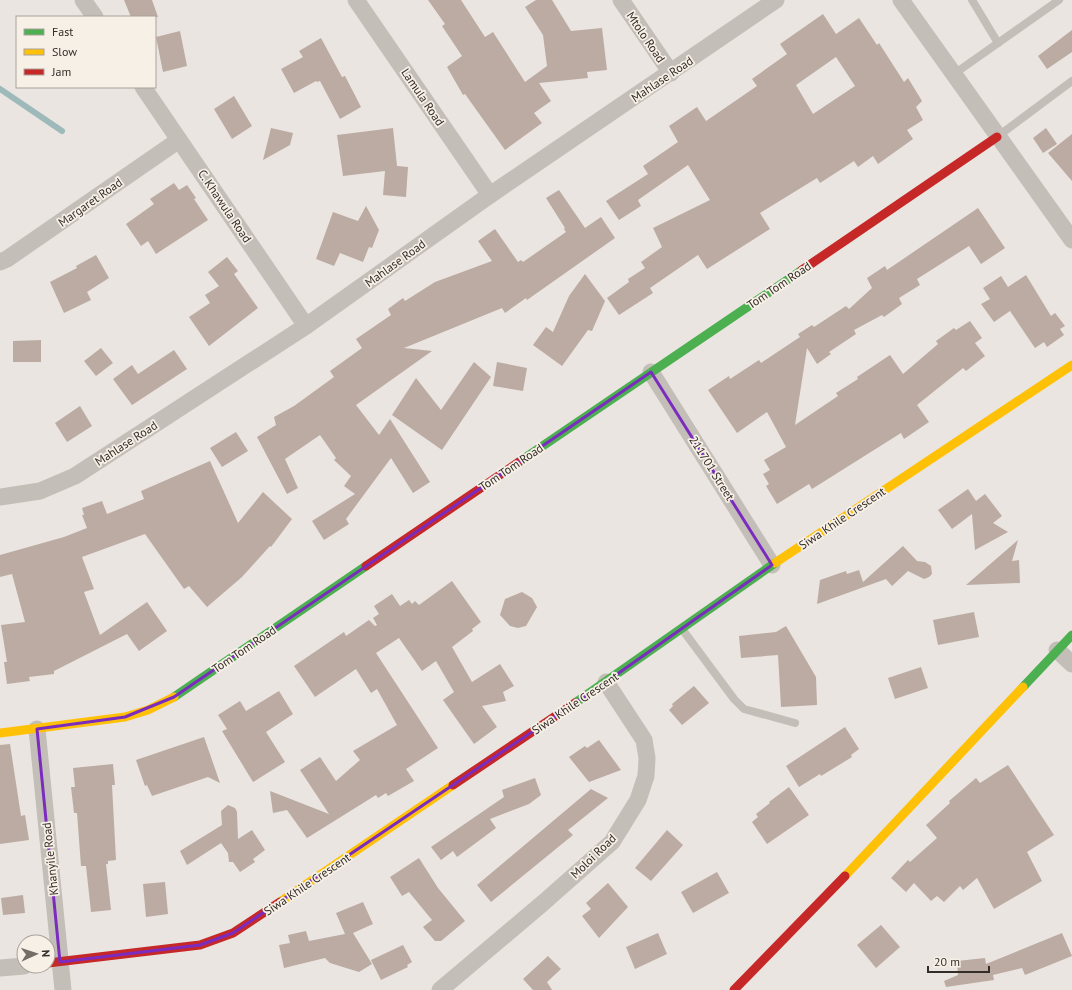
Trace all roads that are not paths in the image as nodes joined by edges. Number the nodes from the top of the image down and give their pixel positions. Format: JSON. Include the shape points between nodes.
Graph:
{"nodes":[{"id":1,"x":83,"y":0,"type":"edge"},
{"id":2,"x":356,"y":0,"type":"edge"},
{"id":3,"x":621,"y":0,"type":"edge"},
{"id":4,"x":776,"y":0,"type":"edge"},
{"id":5,"x":901,"y":0,"type":"edge"},
{"id":6,"x":972,"y":0,"type":"edge"},
{"id":7,"x":1060,"y":0,"type":"edge"},
{"id":8,"x":94,"y":16,"type":"edge"},
{"id":9,"x":998,"y":43,"type":"junction"},
{"id":10,"x":670,"y":73,"type":"junction"},
{"id":11,"x":954,"y":74,"type":"junction"},
{"id":12,"x":1072,"y":81,"type":"edge"},
{"id":13,"x":144,"y":88,"type":"edge"},
{"id":14,"x":997,"y":137,"type":"junction"},
{"id":15,"x":179,"y":140,"type":"junction"},
{"id":16,"x":490,"y":195,"type":"junction"},
{"id":17,"x":1072,"y":240,"type":"edge"},
{"id":18,"x":0,"y":262,"type":"edge"},
{"id":19,"x":306,"y":326,"type":"junction"},
{"id":20,"x":1072,"y":365,"type":"edge"},
{"id":21,"x":651,"y":372,"type":"junction"},
{"id":22,"x":0,"y":497,"type":"edge"},
{"id":23,"x":772,"y":565,"type":"junction"},
{"id":24,"x":682,"y":629,"type":"junction"},
{"id":25,"x":1072,"y":635,"type":"edge"},
{"id":26,"x":1057,"y":650,"type":"junction"},
{"id":27,"x":1072,"y":664,"type":"edge"},
{"id":28,"x":606,"y":682,"type":"junction"},
{"id":29,"x":795,"y":723,"type":"dead end"},
{"id":30,"x":37,"y":729,"type":"junction"},
{"id":31,"x":0,"y":733,"type":"edge"},
{"id":32,"x":52,"y":934,"type":"edge"},
{"id":33,"x":56,"y":963,"type":"edge"},
{"id":34,"x":16,"y":967,"type":"edge"},
{"id":35,"x":0,"y":968,"type":"edge"},
{"id":36,"x":56,"y":969,"type":"edge"},
{"id":37,"x":63,"y":990,"type":"edge"},
{"id":38,"x":440,"y":990,"type":"edge"},
{"id":39,"x":734,"y":990,"type":"edge"}],
"edges":[{"from":1,"to":8,"type":"street"},
{"from":2,"to":16,"type":"street","name":"Lamula Road"},
{"from":3,"to":10,"type":"street","name":"Mtolo Road"},
{"from":4,"to":10,"type":"street","name":"Mahlase Road"},
{"from":5,"to":11,"type":"street"},
{"from":6,"to":9,"type":"lane"},
{"from":7,"to":9,"type":"lane"},
{"from":9,"to":11,"type":"lane"},
{"from":10,"to":16,"type":"street","name":"Mahlase Road"},
{"from":11,"to":14,"type":"street"},
{"from":12,"to":14,"type":"lane"},
{"from":13,"to":15,"type":"street","name":"C. Khawula Road"},
{"from":14,"to":17,"type":"street"},
{"from":14,"to":21,"type":"street","name":"Tom Tom Road"},
{"from":15,"to":18,"type":"street","name":"Margaret Road"},
{"from":15,"to":19,"type":"street","name":"C. Khawula Road"},
{"from":16,"to":19,"type":"street","name":"Mahlase Road"},
{"from":19,"to":22,"type":"street","name":"Mahlase Road","via":[[75,476],[40,491]]},
{"from":20,"to":23,"type":"street","name":"Siwa Khile Crescent"},
{"from":21,"to":23,"type":"street","name":"211701 Street"},
{"from":21,"to":30,"type":"street","name":"Tom Tom Road","via":[[174,697],[148,710],[125,717]]},
{"from":23,"to":24,"type":"street","name":"Siwa Khile Crescent"},
{"from":24,"to":28,"type":"street","name":"Siwa Khile Crescent"},
{"from":24,"to":29,"type":"lane","via":[[744,709]]},
{"from":25,"to":26,"type":"street"},
{"from":26,"to":27,"type":"street"},
{"from":26,"to":39,"type":"street","via":[[840,882]]},
{"from":28,"to":33,"type":"street","name":"Siwa Khile Crescent","via":[[234,933],[200,945]]},
{"from":28,"to":38,"type":"street","name":"Moloi Road","via":[[644,740],[646,776],[638,800],[612,842]]},
{"from":30,"to":31,"type":"street","name":"Tom Tom Road"},
{"from":30,"to":32,"type":"street","name":"Khanyile Road"},
{"from":34,"to":35,"type":"street"},
{"from":36,"to":37,"type":"street","name":"Khanyile Road"}]}
